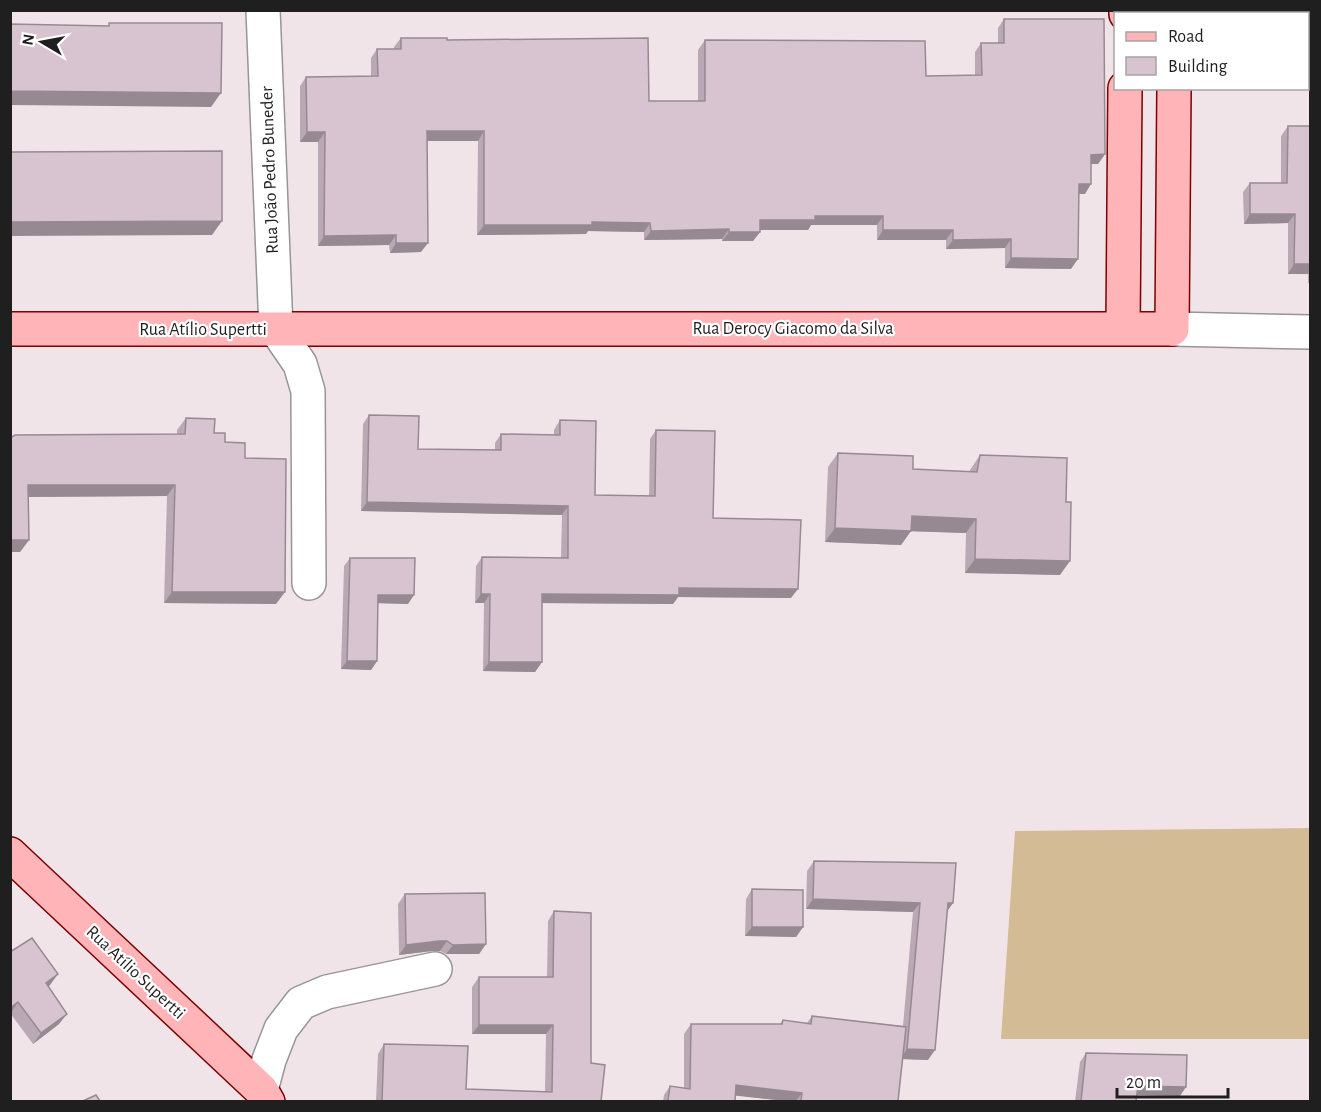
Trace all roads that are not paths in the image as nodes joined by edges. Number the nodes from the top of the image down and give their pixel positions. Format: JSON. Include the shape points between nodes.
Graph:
{"nodes":[{"id":1,"x":263,"y":10,"type":"edge"},
{"id":2,"x":1125,"y":90,"type":"edge"},
{"id":3,"x":1174,"y":90,"type":"edge"},
{"id":4,"x":1124,"y":328,"type":"junction"},
{"id":5,"x":10,"y":329,"type":"edge"},
{"id":6,"x":276,"y":329,"type":"junction"},
{"id":7,"x":1172,"y":329,"type":"junction"},
{"id":8,"x":1311,"y":332,"type":"edge"},
{"id":9,"x":309,"y":583,"type":"dead end"},
{"id":10,"x":10,"y":854,"type":"edge"},
{"id":11,"x":435,"y":969,"type":"dead end"},
{"id":12,"x":264,"y":1096,"type":"edge"}],
"edges":[{"from":1,"to":6,"type":"street","name":"Rua João Pedro Buneder"},
{"from":2,"to":4,"type":"street"},
{"from":3,"to":7,"type":"street"},
{"from":4,"to":6,"type":"street","name":"Rua Derocy Giacomo da Silva"},
{"from":4,"to":7,"type":"street","name":"Rua Derocy Giacomo da Silva"},
{"from":5,"to":6,"type":"street","name":"Rua Atílio Supertti"},
{"from":6,"to":9,"type":"street","name":"Rua Atílio Supertti","via":[[300,364],[308,391]]},
{"from":7,"to":8,"type":"street","name":"Rua Derocy Giacomo da Silva"},
{"from":10,"to":12,"type":"street","name":"Rua Atílio Supertti"},
{"from":11,"to":12,"type":"street","name":"Rua Atílio Supertti","via":[[327,992],[301,1004],[281,1029],[268,1060]]}]}
